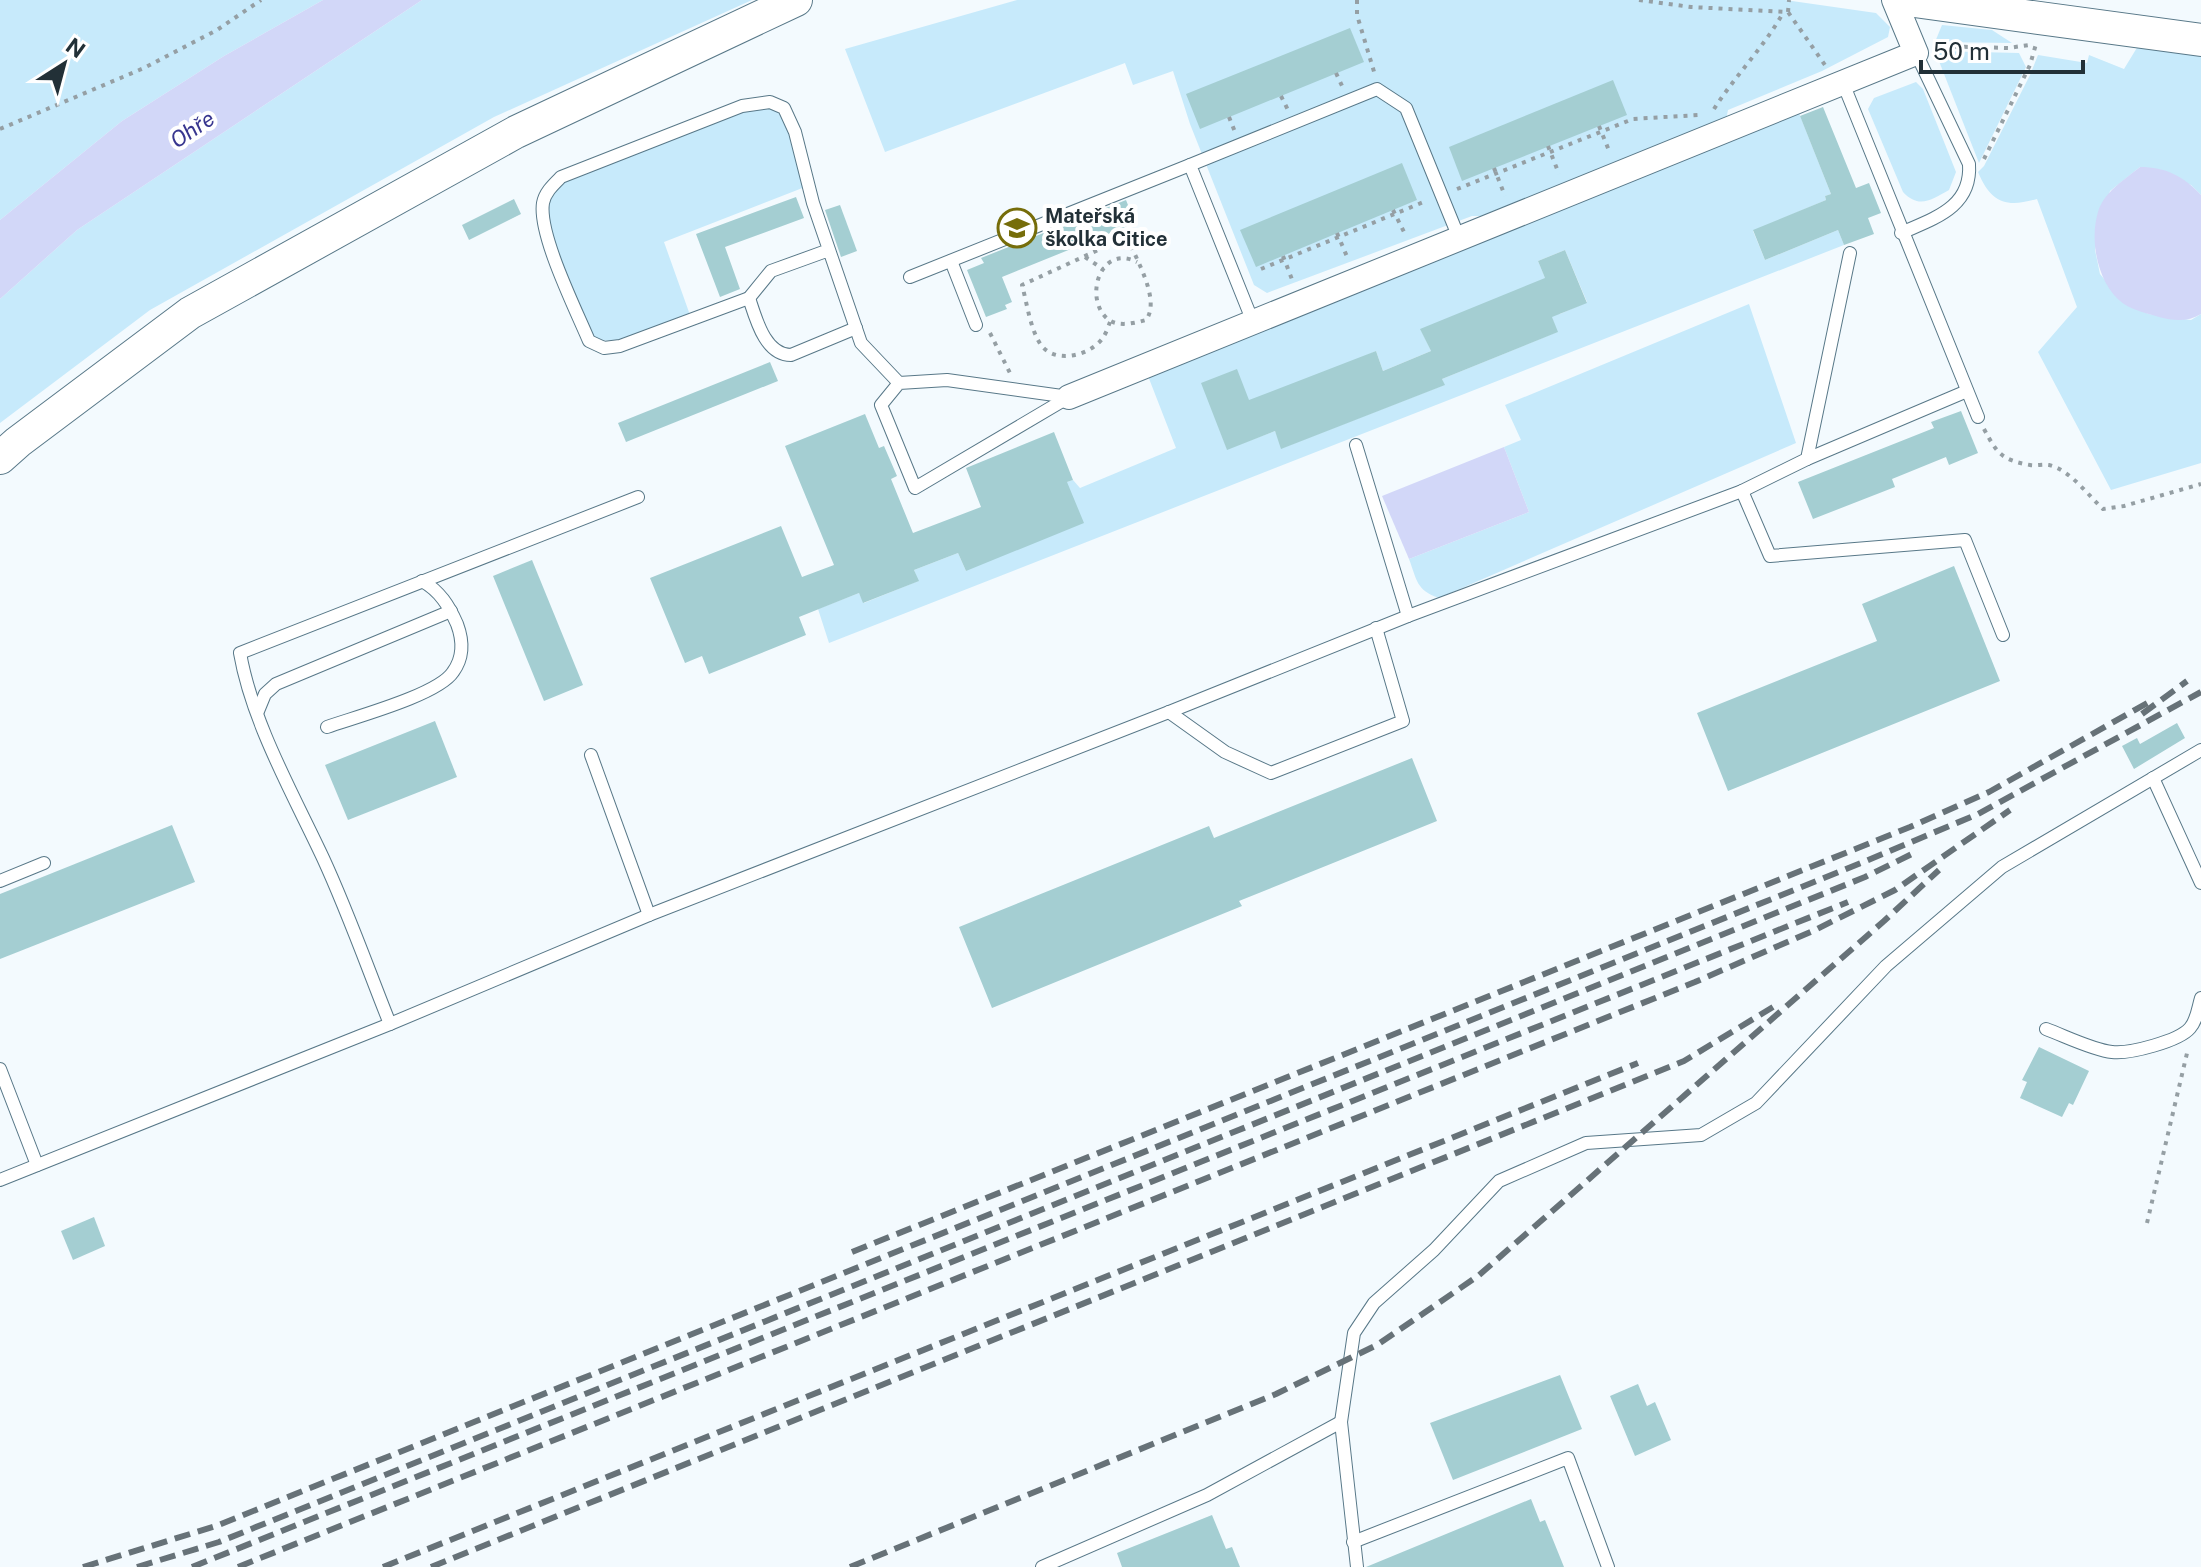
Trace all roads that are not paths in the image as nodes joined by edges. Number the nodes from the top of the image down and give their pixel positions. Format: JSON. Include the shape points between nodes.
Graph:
{"nodes":[{"id":1,"x":796,"y":0,"type":"edge"},
{"id":2,"x":1894,"y":0,"type":"edge"},
{"id":3,"x":1907,"y":0,"type":"edge"},
{"id":4,"x":2201,"y":40,"type":"edge"},
{"id":5,"x":1914,"y":49,"type":"junction"},
{"id":6,"x":1843,"y":83,"type":"junction"},
{"id":7,"x":1190,"y":165,"type":"junction"},
{"id":8,"x":1901,"y":233,"type":"junction"},
{"id":9,"x":1459,"y":238,"type":"junction"},
{"id":10,"x":829,"y":250,"type":"junction"},
{"id":11,"x":1850,"y":253,"type":"dead end"},
{"id":12,"x":951,"y":261,"type":"junction"},
{"id":13,"x":910,"y":277,"type":"dead end"},
{"id":14,"x":749,"y":298,"type":"junction"},
{"id":15,"x":974,"y":322,"type":"road end"},
{"id":16,"x":1253,"y":322,"type":"junction"},
{"id":17,"x":856,"y":328,"type":"junction"},
{"id":18,"x":899,"y":383,"type":"junction"},
{"id":19,"x":1967,"y":391,"type":"junction"},
{"id":20,"x":1069,"y":397,"type":"junction"},
{"id":21,"x":1978,"y":417,"type":"road end"},
{"id":22,"x":1356,"y":445,"type":"dead end"},
{"id":23,"x":0,"y":458,"type":"edge"},
{"id":24,"x":1807,"y":459,"type":"junction"},
{"id":25,"x":1742,"y":491,"type":"junction"},
{"id":26,"x":638,"y":497,"type":"dead end"},
{"id":27,"x":422,"y":581,"type":"junction"},
{"id":28,"x":451,"y":611,"type":"junction"},
{"id":29,"x":1408,"y":616,"type":"junction"},
{"id":30,"x":1376,"y":628,"type":"junction"},
{"id":31,"x":2003,"y":635,"type":"dead end"},
{"id":32,"x":258,"y":711,"type":"junction"},
{"id":33,"x":1169,"y":712,"type":"junction"},
{"id":34,"x":327,"y":727,"type":"dead end"},
{"id":35,"x":2201,"y":750,"type":"edge"},
{"id":36,"x":591,"y":755,"type":"dead end"},
{"id":37,"x":2153,"y":778,"type":"junction"},
{"id":38,"x":44,"y":863,"type":"dead end"},
{"id":39,"x":0,"y":881,"type":"edge"},
{"id":40,"x":2201,"y":883,"type":"edge"},
{"id":41,"x":649,"y":915,"type":"junction"},
{"id":42,"x":2201,"y":998,"type":"edge"},
{"id":43,"x":390,"y":1024,"type":"junction"},
{"id":44,"x":2046,"y":1029,"type":"dead end"},
{"id":45,"x":0,"y":1069,"type":"edge"},
{"id":46,"x":37,"y":1165,"type":"junction"},
{"id":47,"x":0,"y":1180,"type":"edge"},
{"id":48,"x":1341,"y":1422,"type":"junction"},
{"id":49,"x":1353,"y":1542,"type":"junction"},
{"id":50,"x":1042,"y":1567,"type":"edge"},
{"id":51,"x":1357,"y":1567,"type":"edge"},
{"id":52,"x":1608,"y":1567,"type":"edge"}],
"edges":[{"from":1,"to":23,"type":"street","via":[[516,132],[190,313]]},
{"from":2,"to":5,"type":"street"},
{"from":3,"to":4,"type":"street"},
{"from":5,"to":6,"type":"street"},
{"from":5,"to":8,"type":"lane","via":[[1969,164],[1970,182],[1943,215]]},
{"from":6,"to":8,"type":"lane"},
{"from":6,"to":9,"type":"street"},
{"from":7,"to":9,"type":"lane","via":[[1377,89],[1406,108]]},
{"from":7,"to":12,"type":"lane"},
{"from":7,"to":16,"type":"lane"},
{"from":8,"to":19,"type":"lane"},
{"from":9,"to":16,"type":"street"},
{"from":10,"to":14,"type":"lane","via":[[771,271]]},
{"from":10,"to":14,"type":"lane","via":[[789,115],[770,102],[742,106],[561,177],[549,190],[543,203],[545,231],[589,341],[604,348],[620,346]]},
{"from":10,"to":17,"type":"lane"},
{"from":11,"to":24,"type":"lane"},
{"from":12,"to":13,"type":"lane"},
{"from":12,"to":15,"type":"lane"},
{"from":14,"to":17,"type":"lane","via":[[770,346],[782,355]]},
{"from":16,"to":20,"type":"street"},
{"from":17,"to":18,"type":"lane","via":[[869,354]]},
{"from":18,"to":20,"type":"lane","via":[[947,380]]},
{"from":18,"to":20,"type":"lane","via":[[881,405],[915,488]]},
{"from":19,"to":21,"type":"lane"},
{"from":19,"to":24,"type":"lane"},
{"from":22,"to":29,"type":"lane"},
{"from":24,"to":25,"type":"lane"},
{"from":25,"to":29,"type":"lane"},
{"from":25,"to":31,"type":"lane","via":[[1770,556],[1965,540]]},
{"from":26,"to":27,"type":"lane"},
{"from":27,"to":28,"type":"lane"},
{"from":27,"to":32,"type":"lane","via":[[240,653]]},
{"from":28,"to":32,"type":"lane","via":[[276,684]]},
{"from":28,"to":34,"type":"lane","via":[[462,648],[453,674],[418,695]]},
{"from":29,"to":30,"type":"lane"},
{"from":30,"to":33,"type":"lane"},
{"from":30,"to":33,"type":"lane","via":[[1403,721],[1271,773],[1225,752]]},
{"from":32,"to":43,"type":"lane"},
{"from":33,"to":41,"type":"lane"},
{"from":35,"to":37,"type":"lane"},
{"from":36,"to":41,"type":"lane"},
{"from":37,"to":40,"type":"lane"},
{"from":37,"to":48,"type":"lane","via":[[2002,867],[1886,966],[1756,1103],[1701,1135],[1586,1143],[1499,1181],[1374,1303],[1354,1333]]},
{"from":38,"to":39,"type":"lane"},
{"from":41,"to":43,"type":"lane"},
{"from":42,"to":44,"type":"lane","via":[[2188,1031],[2136,1049],[2112,1052]]},
{"from":43,"to":46,"type":"lane"},
{"from":45,"to":46,"type":"lane"},
{"from":46,"to":47,"type":"lane"},
{"from":48,"to":49,"type":"lane"},
{"from":48,"to":50,"type":"lane","via":[[1207,1495]]},
{"from":49,"to":51,"type":"lane"},
{"from":49,"to":52,"type":"lane","via":[[1568,1458]]}]}
